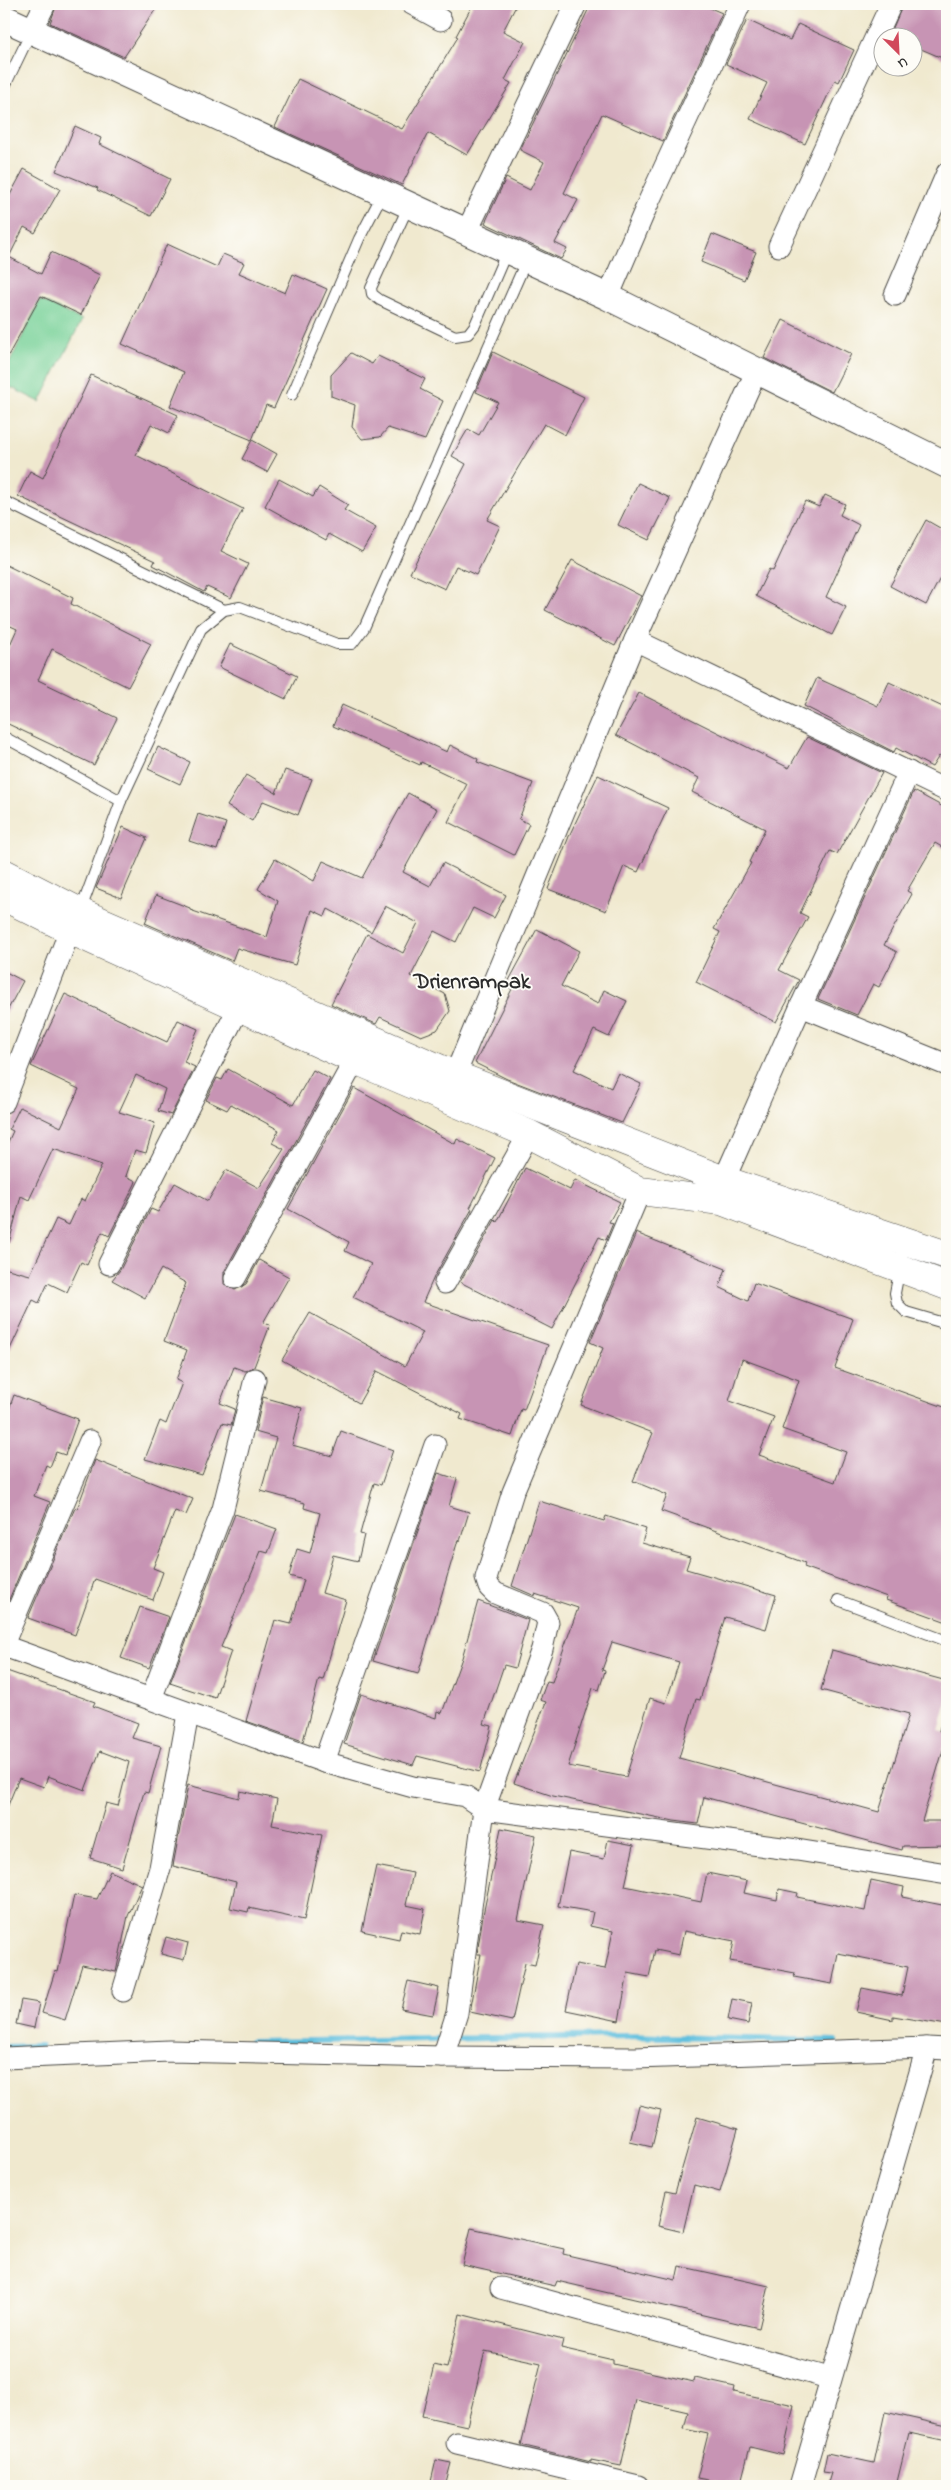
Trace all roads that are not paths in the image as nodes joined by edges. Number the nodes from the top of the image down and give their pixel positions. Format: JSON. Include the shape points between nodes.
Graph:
{"nodes":[{"id":1,"x":45,"y":4,"type":"edge"},
{"id":2,"x":412,"y":4,"type":"edge"},
{"id":3,"x":576,"y":4,"type":"edge"},
{"id":4,"x":740,"y":4,"type":"edge"},
{"id":5,"x":891,"y":4,"type":"edge"},
{"id":6,"x":4,"y":18,"type":"edge"},
{"id":7,"x":441,"y":20,"type":"dead end"},
{"id":8,"x":31,"y":32,"type":"junction"},
{"id":9,"x":4,"y":88,"type":"edge"},
{"id":10,"x":947,"y":173,"type":"edge"},
{"id":11,"x":384,"y":192,"type":"junction"},
{"id":12,"x":410,"y":204,"type":"junction"},
{"id":13,"x":467,"y":231,"type":"junction"},
{"id":14,"x":779,"y":246,"type":"dead end"},
{"id":15,"x":517,"y":254,"type":"junction"},
{"id":16,"x":895,"y":295,"type":"dead end"},
{"id":17,"x":608,"y":296,"type":"junction"},
{"id":18,"x":757,"y":370,"type":"junction"},
{"id":19,"x":292,"y":395,"type":"dead end"},
{"id":20,"x":947,"y":465,"type":"edge"},
{"id":21,"x":4,"y":501,"type":"edge"},
{"id":22,"x":224,"y":610,"type":"junction"},
{"id":23,"x":635,"y":640,"type":"junction"},
{"id":24,"x":4,"y":737,"type":"edge"},
{"id":25,"x":909,"y":772,"type":"junction"},
{"id":26,"x":947,"y":791,"type":"edge"},
{"id":27,"x":121,"y":801,"type":"junction"},
{"id":28,"x":4,"y":873,"type":"edge"},
{"id":29,"x":4,"y":897,"type":"edge"},
{"id":30,"x":75,"y":921,"type":"junction"},
{"id":31,"x":801,"y":1006,"type":"junction"},
{"id":32,"x":240,"y":1008,"type":"junction"},
{"id":33,"x":355,"y":1060,"type":"junction"},
{"id":34,"x":947,"y":1065,"type":"edge"},
{"id":35,"x":455,"y":1075,"type":"junction"},
{"id":36,"x":4,"y":1102,"type":"edge"},
{"id":37,"x":529,"y":1134,"type":"junction"},
{"id":38,"x":724,"y":1180,"type":"junction"},
{"id":39,"x":640,"y":1190,"type":"junction"},
{"id":40,"x":903,"y":1254,"type":"junction"},
{"id":41,"x":947,"y":1255,"type":"edge"},
{"id":42,"x":109,"y":1264,"type":"dead end"},
{"id":43,"x":235,"y":1278,"type":"dead end"},
{"id":44,"x":445,"y":1283,"type":"dead end"},
{"id":45,"x":947,"y":1286,"type":"edge"},
{"id":46,"x":947,"y":1324,"type":"edge"},
{"id":47,"x":255,"y":1379,"type":"dead end"},
{"id":48,"x":90,"y":1441,"type":"dead end"},
{"id":49,"x":435,"y":1445,"type":"dead end"},
{"id":50,"x":838,"y":1600,"type":"dead end"},
{"id":51,"x":947,"y":1641,"type":"edge"},
{"id":52,"x":4,"y":1642,"type":"edge"},
{"id":53,"x":4,"y":1646,"type":"edge"},
{"id":54,"x":151,"y":1699,"type":"junction"},
{"id":55,"x":188,"y":1714,"type":"junction"},
{"id":56,"x":324,"y":1762,"type":"junction"},
{"id":57,"x":484,"y":1809,"type":"junction"},
{"id":58,"x":947,"y":1874,"type":"edge"},
{"id":59,"x":122,"y":1992,"type":"dead end"},
{"id":60,"x":937,"y":2048,"type":"edge"},
{"id":61,"x":443,"y":2057,"type":"junction"},
{"id":62,"x":4,"y":2058,"type":"edge"},
{"id":63,"x":501,"y":2288,"type":"dead end"},
{"id":64,"x":829,"y":2378,"type":"junction"},
{"id":65,"x":457,"y":2444,"type":"dead end"},
{"id":66,"x":638,"y":2486,"type":"edge"},
{"id":67,"x":800,"y":2486,"type":"edge"}],
"edges":[{"from":1,"to":8,"type":"street"},
{"from":2,"to":7,"type":"street"},
{"from":3,"to":13,"type":"street"},
{"from":4,"to":17,"type":"street"},
{"from":5,"to":14,"type":"street"},
{"from":6,"to":8,"type":"street"},
{"from":8,"to":9,"type":"lane"},
{"from":8,"to":11,"type":"street"},
{"from":10,"to":16,"type":"street"},
{"from":11,"to":12,"type":"street"},
{"from":11,"to":19,"type":"lane","via":[[359,239]]},
{"from":12,"to":13,"type":"street"},
{"from":12,"to":15,"type":"lane","via":[[371,288],[372,294],[455,336],[468,334],[475,325]]},
{"from":13,"to":15,"type":"street"},
{"from":15,"to":17,"type":"street"},
{"from":15,"to":22,"type":"lane","via":[[364,628],[352,644],[337,644],[240,607]]},
{"from":17,"to":18,"type":"street"},
{"from":18,"to":20,"type":"street"},
{"from":18,"to":23,"type":"street"},
{"from":21,"to":22,"type":"lane"},
{"from":22,"to":27,"type":"lane","via":[[202,629]]},
{"from":23,"to":25,"type":"street"},
{"from":23,"to":35,"type":"street"},
{"from":24,"to":27,"type":"lane"},
{"from":25,"to":26,"type":"street"},
{"from":25,"to":31,"type":"street"},
{"from":27,"to":30,"type":"lane"},
{"from":28,"to":30,"type":"highway"},
{"from":29,"to":30,"type":"highway"},
{"from":30,"to":32,"type":"highway"},
{"from":30,"to":35,"type":"highway"},
{"from":30,"to":36,"type":"street"},
{"from":31,"to":34,"type":"street"},
{"from":31,"to":38,"type":"street"},
{"from":32,"to":33,"type":"highway"},
{"from":32,"to":42,"type":"street"},
{"from":33,"to":37,"type":"highway"},
{"from":33,"to":43,"type":"street"},
{"from":35,"to":38,"type":"highway"},
{"from":37,"to":39,"type":"highway"},
{"from":37,"to":44,"type":"street"},
{"from":38,"to":40,"type":"highway"},
{"from":39,"to":40,"type":"highway","via":[[721,1201]]},
{"from":39,"to":57,"type":"street","via":[[513,1492],[486,1578],[495,1593],[543,1614],[548,1622],[542,1649]]},
{"from":40,"to":41,"type":"highway"},
{"from":40,"to":45,"type":"highway"},
{"from":40,"to":46,"type":"lane","via":[[895,1293],[897,1303],[906,1312]]},
{"from":47,"to":54,"type":"street","via":[[222,1510]]},
{"from":48,"to":52,"type":"street"},
{"from":49,"to":56,"type":"street"},
{"from":50,"to":51,"type":"lane"},
{"from":53,"to":54,"type":"street"},
{"from":54,"to":55,"type":"street"},
{"from":55,"to":56,"type":"street"},
{"from":55,"to":59,"type":"street","via":[[160,1868]]},
{"from":56,"to":57,"type":"street","via":[[412,1787],[465,1796]]},
{"from":57,"to":58,"type":"street","via":[[787,1849]]},
{"from":57,"to":61,"type":"street","via":[[454,2022]]},
{"from":60,"to":61,"type":"street","via":[[635,2058]]},
{"from":60,"to":64,"type":"street"},
{"from":61,"to":62,"type":"street","via":[[168,2051]]},
{"from":63,"to":64,"type":"street"},
{"from":64,"to":67,"type":"street"},
{"from":65,"to":66,"type":"street"}]}
